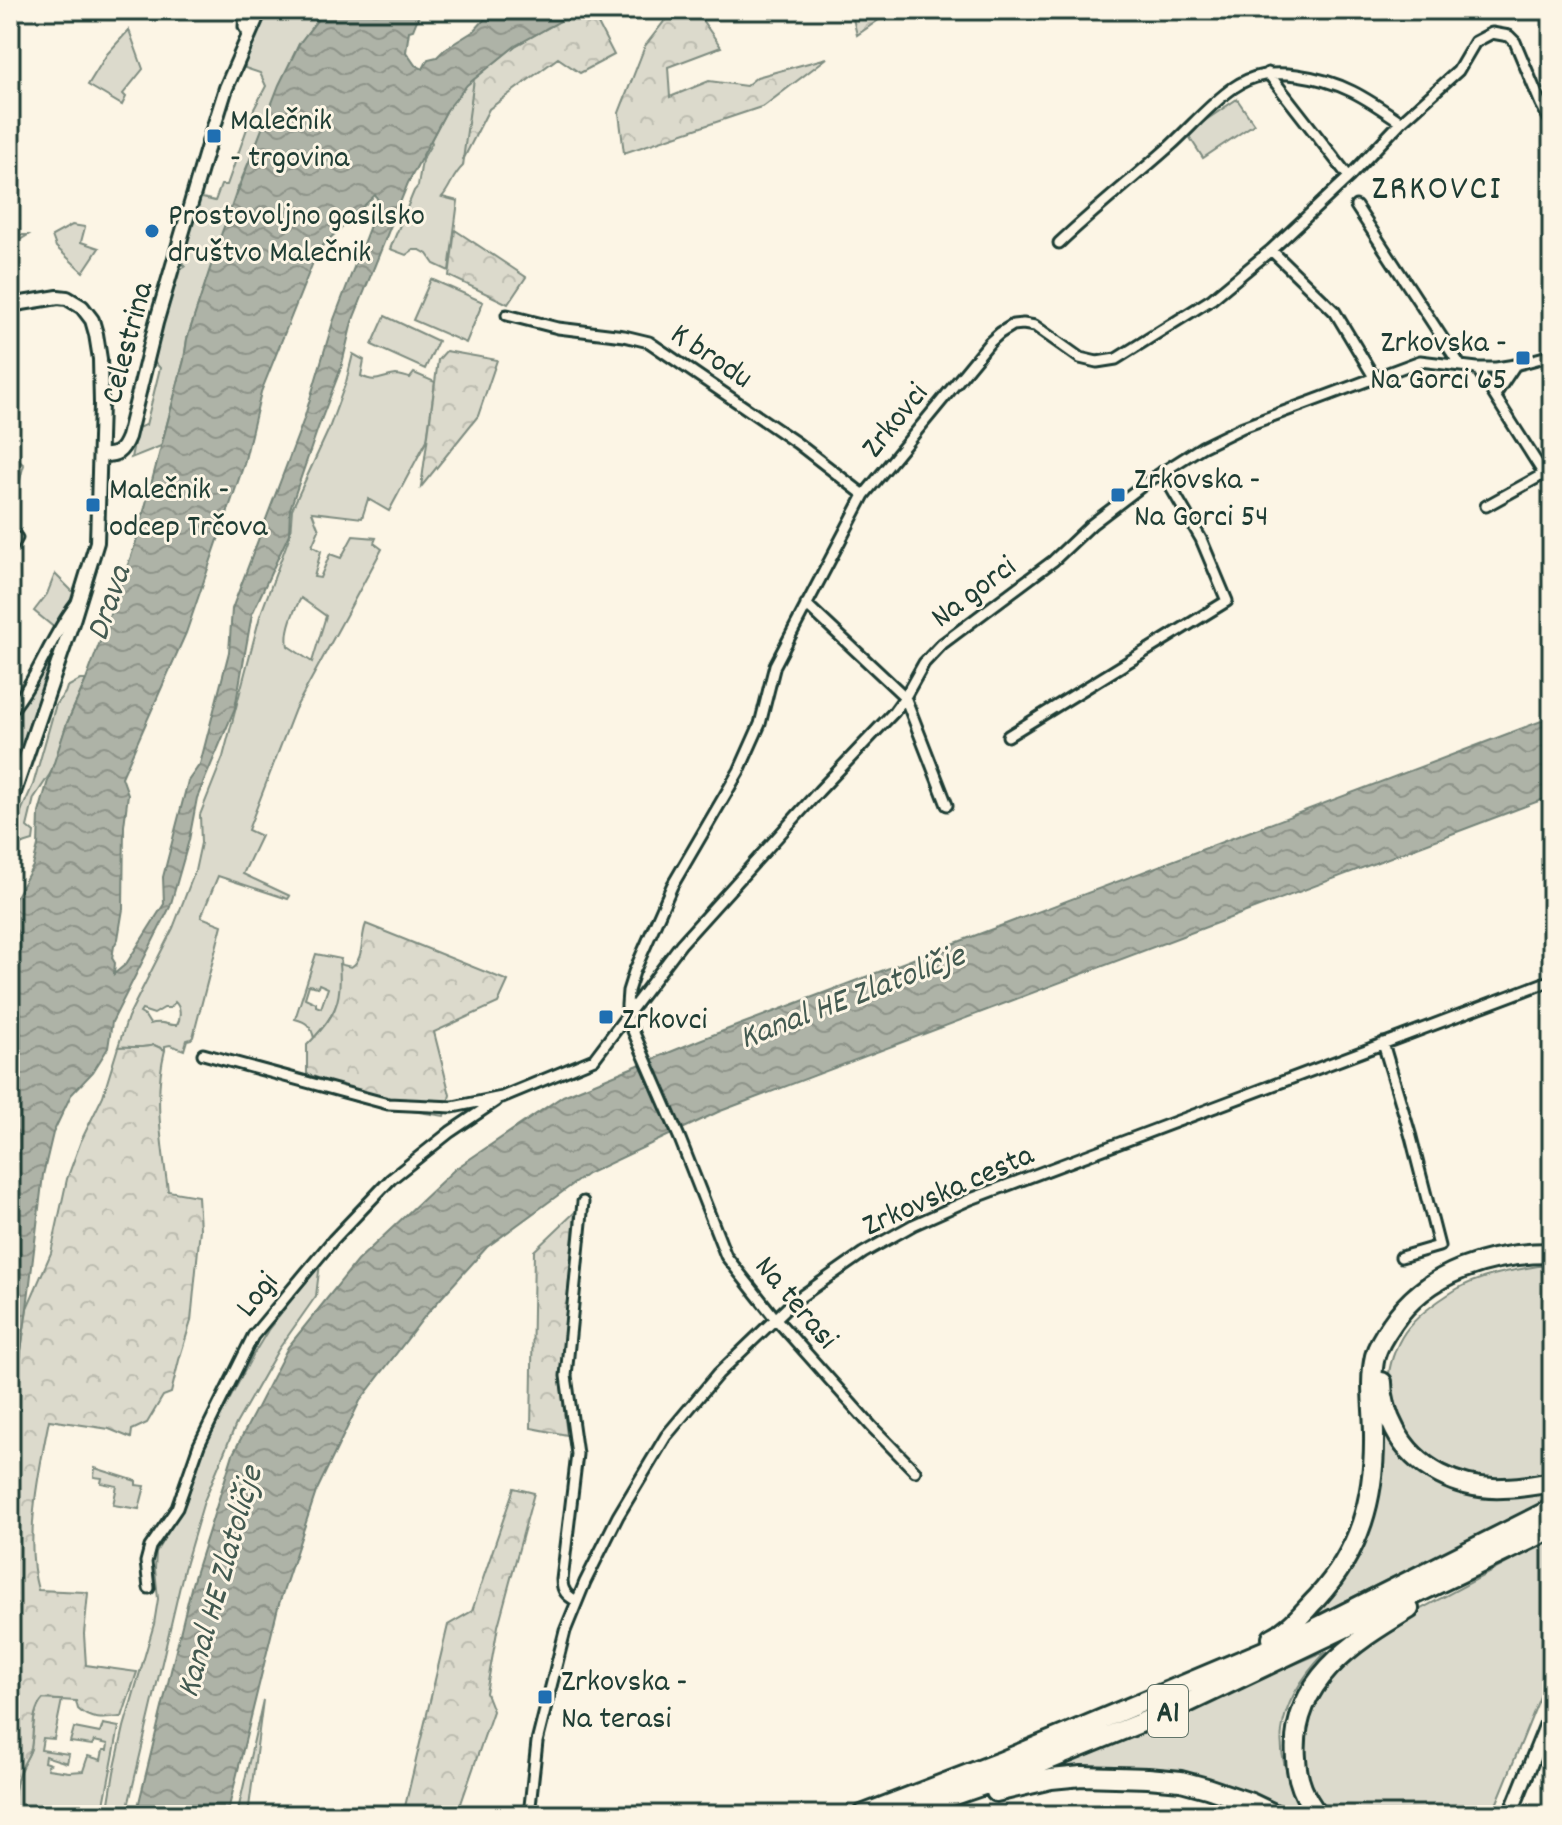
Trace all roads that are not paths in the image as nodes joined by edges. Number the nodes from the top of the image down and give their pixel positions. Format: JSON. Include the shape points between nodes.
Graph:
{"nodes":[{"id":1,"x":245,"y":10,"type":"edge"},
{"id":2,"x":260,"y":10,"type":"edge"},
{"id":3,"x":249,"y":35,"type":"junction"},
{"id":4,"x":1268,"y":73,"type":"junction"},
{"id":5,"x":1401,"y":122,"type":"junction"},
{"id":6,"x":1552,"y":124,"type":"edge"},
{"id":7,"x":1349,"y":177,"type":"junction"},
{"id":8,"x":1356,"y":206,"type":"dead end"},
{"id":9,"x":1059,"y":243,"type":"dead end"},
{"id":10,"x":1271,"y":250,"type":"junction"},
{"id":11,"x":10,"y":305,"type":"edge"},
{"id":12,"x":507,"y":315,"type":"dead end"},
{"id":13,"x":1552,"y":355,"type":"edge"},
{"id":14,"x":1460,"y":365,"type":"junction"},
{"id":15,"x":1515,"y":365,"type":"junction"},
{"id":16,"x":1477,"y":368,"type":"junction"},
{"id":17,"x":1374,"y":377,"type":"junction"},
{"id":18,"x":1495,"y":395,"type":"junction"},
{"id":19,"x":100,"y":455,"type":"junction"},
{"id":20,"x":1162,"y":472,"type":"junction"},
{"id":21,"x":864,"y":495,"type":"junction"},
{"id":22,"x":1486,"y":506,"type":"dead end"},
{"id":23,"x":17,"y":538,"type":"dead end"},
{"id":24,"x":10,"y":550,"type":"edge"},
{"id":25,"x":79,"y":602,"type":"junction"},
{"id":26,"x":806,"y":604,"type":"junction"},
{"id":27,"x":905,"y":697,"type":"junction"},
{"id":28,"x":10,"y":712,"type":"edge"},
{"id":29,"x":1008,"y":736,"type":"dead end"},
{"id":30,"x":10,"y":804,"type":"edge"},
{"id":31,"x":947,"y":805,"type":"dead end"},
{"id":32,"x":1552,"y":980,"type":"edge"},
{"id":33,"x":627,"y":1017,"type":"junction"},
{"id":34,"x":1383,"y":1043,"type":"junction"},
{"id":35,"x":203,"y":1054,"type":"dead end"},
{"id":36,"x":642,"y":1054,"type":"joint"},
{"id":37,"x":502,"y":1097,"type":"junction"},
{"id":38,"x":583,"y":1202,"type":"dead end"},
{"id":39,"x":1552,"y":1253,"type":"edge"},
{"id":40,"x":1401,"y":1257,"type":"dead end"},
{"id":41,"x":1552,"y":1263,"type":"edge"},
{"id":42,"x":775,"y":1318,"type":"junction"},
{"id":43,"x":915,"y":1471,"type":"dead end"},
{"id":44,"x":1552,"y":1482,"type":"edge"},
{"id":45,"x":1552,"y":1509,"type":"edge"},
{"id":46,"x":1552,"y":1529,"type":"edge"},
{"id":47,"x":149,"y":1588,"type":"dead end"},
{"id":48,"x":1423,"y":1591,"type":"junction"},
{"id":49,"x":577,"y":1601,"type":"junction"},
{"id":50,"x":1232,"y":1665,"type":"junction"},
{"id":51,"x":1552,"y":1711,"type":"edge"},
{"id":52,"x":910,"y":1814,"type":"edge"},
{"id":53,"x":529,"y":1815,"type":"edge"},
{"id":54,"x":862,"y":1815,"type":"edge"},
{"id":55,"x":1276,"y":1815,"type":"edge"},
{"id":56,"x":1318,"y":1815,"type":"edge"},
{"id":57,"x":1510,"y":1815,"type":"edge"}],
"edges":[{"from":1,"to":3,"type":"street"},
{"from":2,"to":3,"type":"street","name":"Celestrina"},
{"from":3,"to":19,"type":"street","name":"Celestrina","via":[[206,152],[128,437],[117,454]]},
{"from":4,"to":5,"type":"street","via":[[1323,79]]},
{"from":4,"to":7,"type":"street"},
{"from":4,"to":9,"type":"street","via":[[1242,82],[1214,103]]},
{"from":5,"to":6,"type":"street","name":"Zrkovci","via":[[1458,71],[1475,42],[1492,33],[1515,42]]},
{"from":5,"to":7,"type":"street","name":"Zrkovci"},
{"from":7,"to":10,"type":"street","name":"Zrkovci"},
{"from":8,"to":14,"type":"street"},
{"from":10,"to":17,"type":"street","via":[[1335,312]]},
{"from":10,"to":21,"type":"street","name":"Zrkovci","via":[[1212,299],[1116,359],[1080,358],[1035,326],[1013,325],[990,342]]},
{"from":11,"to":19,"type":"street","name":"Celestrina","via":[[67,298],[92,320],[100,359]]},
{"from":12,"to":21,"type":"street","name":"K brodu","via":[[649,342]]},
{"from":13,"to":15,"type":"street","name":"Na gorci"},
{"from":14,"to":16,"type":"street","name":"Na gorci"},
{"from":14,"to":17,"type":"street","name":"Na gorci","via":[[1420,361]]},
{"from":15,"to":16,"type":"street","name":"Na gorci"},
{"from":15,"to":18,"type":"street"},
{"from":16,"to":18,"type":"street"},
{"from":17,"to":20,"type":"street","name":"Na gorci","via":[[1243,427]]},
{"from":18,"to":22,"type":"street","via":[[1544,474]]},
{"from":19,"to":25,"type":"street","via":[[97,542]]},
{"from":20,"to":27,"type":"street","name":"Na gorci","via":[[942,644]]},
{"from":20,"to":29,"type":"street","via":[[1201,539],[1227,601]]},
{"from":21,"to":26,"type":"street","name":"Zrkovci"},
{"from":23,"to":24,"type":"street"},
{"from":25,"to":28,"type":"street"},
{"from":25,"to":30,"type":"street"},
{"from":26,"to":27,"type":"street"},
{"from":26,"to":33,"type":"street","name":"Zrkovci","via":[[775,665],[760,724],[739,771],[672,886],[634,972]]},
{"from":27,"to":31,"type":"street"},
{"from":27,"to":33,"type":"street","name":"Na gorci","via":[[681,944]]},
{"from":32,"to":34,"type":"street","name":"Zrkovska cesta"},
{"from":33,"to":36,"type":"street","name":"Zrkovci"},
{"from":33,"to":37,"type":"street","name":"Logi","via":[[594,1059]]},
{"from":34,"to":40,"type":"street","via":[[1439,1246]]},
{"from":34,"to":42,"type":"street","name":"Zrkovska cesta","via":[[913,1225],[863,1253]]},
{"from":35,"to":37,"type":"street","name":"Logi","via":[[388,1104],[453,1107]]},
{"from":36,"to":42,"type":"street","name":"Na terasi","via":[[726,1256]]},
{"from":37,"to":47,"type":"street","name":"Logi","via":[[391,1179],[253,1336],[199,1445],[177,1508],[150,1547]]},
{"from":38,"to":49,"type":"street","via":[[566,1376],[577,1454],[562,1580],[566,1594]]},
{"from":39,"to":50,"type":"highway","via":[[1467,1266],[1439,1278],[1401,1310],[1376,1353],[1371,1492],[1355,1543],[1328,1586],[1284,1632],[1238,1653]]},
{"from":41,"to":44,"type":"highway","via":[[1469,1277],[1423,1305],[1402,1326],[1387,1354],[1382,1391],[1400,1441],[1431,1470],[1452,1480],[1501,1489]]},
{"from":42,"to":43,"type":"street","name":"Na terasi"},
{"from":42,"to":49,"type":"street","name":"Zrkovska cesta","via":[[666,1436],[618,1516]]},
{"from":45,"to":50,"type":"highway","number":"A1"},
{"from":46,"to":48,"type":"highway","number":"A1"},
{"from":48,"to":52,"type":"highway","number":"A1","via":[[1177,1708]]},
{"from":48,"to":56,"type":"highway","via":[[1413,1607],[1338,1657],[1304,1702],[1296,1733],[1297,1770],[1300,1787]]},
{"from":49,"to":53,"type":"street","name":"Zrkovska cesta","via":[[539,1731]]},
{"from":50,"to":54,"type":"highway","number":"A1"},
{"from":51,"to":57,"type":"street"},
{"from":52,"to":55,"type":"highway","via":[[1009,1788],[1082,1776],[1181,1781]]}]}
